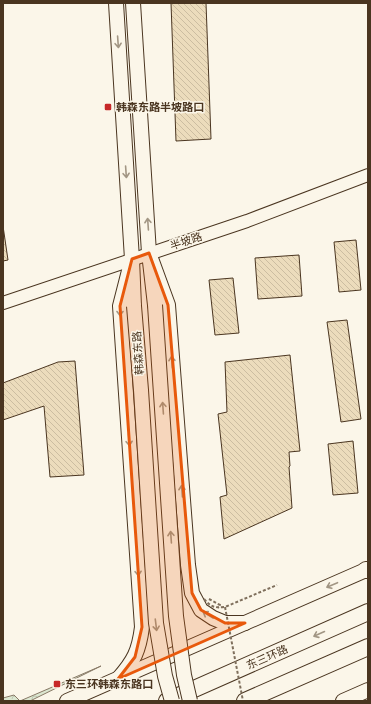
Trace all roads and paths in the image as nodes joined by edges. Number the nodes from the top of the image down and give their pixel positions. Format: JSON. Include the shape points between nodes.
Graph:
{"nodes":[{"id":1,"x":116,"y":3,"type":"edge"},
{"id":2,"x":133,"y":3,"type":"edge"},
{"id":3,"x":368,"y":175,"type":"edge"},
{"id":4,"x":149,"y":253,"type":"junction"},
{"id":5,"x":132,"y":259,"type":"junction"},
{"id":6,"x":3,"y":303,"type":"edge"},
{"id":7,"x":367,"y":570,"type":"edge"},
{"id":8,"x":277,"y":585,"type":"dead end"},
{"id":9,"x":204,"y":599,"type":"dead end"},
{"id":10,"x":225,"y":607,"type":"junction"},
{"id":11,"x":368,"y":612,"type":"edge"},
{"id":12,"x":245,"y":623,"type":"junction"},
{"id":13,"x":368,"y":647,"type":"edge"},
{"id":14,"x":118,"y":679,"type":"junction"},
{"id":15,"x":368,"y":690,"type":"edge"},
{"id":16,"x":67,"y":701,"type":"edge"},
{"id":17,"x":167,"y":701,"type":"edge"},
{"id":18,"x":172,"y":701,"type":"edge"},
{"id":19,"x":190,"y":701,"type":"edge"},
{"id":20,"x":244,"y":701,"type":"edge"},
{"id":21,"x":343,"y":701,"type":"edge"}],
"edges":[{"from":1,"to":5,"type":"main road","name":"韩森东路","one_way":true},
{"from":4,"to":2,"type":"main road","name":"韩森东路","one_way":true},
{"from":3,"to":4,"type":"street","name":"半坡路","via":[[247,221]]},
{"from":4,"to":5,"type":"street","name":"半坡路"},
{"from":12,"to":4,"type":"main road","one_way":true,"via":[[225,623],[213,618],[201,610],[192,593],[168,305]]},
{"from":19,"to":4,"type":"main road","name":"韩森东路","one_way":true,"bridge":true,"via":[[176,616],[155,305]]},
{"from":5,"to":6,"type":"street","name":"半坡路"},
{"from":5,"to":14,"type":"main road","one_way":true,"via":[[120,306],[142,627],[135,656]]},
{"from":5,"to":18,"type":"main road","name":"韩森东路","one_way":true,"bridge":true,"via":[[156,623]]},
{"from":7,"to":12,"type":"main road","one_way":true},
{"from":8,"to":10,"type":"path","bridge":true},
{"from":9,"to":10,"type":"path","bridge":true,"via":[[210,606]]},
{"from":10,"to":20,"type":"path","bridge":true},
{"from":11,"to":17,"type":"highway","name":"东三环路","one_way":true},
{"from":12,"to":14,"type":"main road"},
{"from":13,"to":20,"type":"highway"},
{"from":14,"to":16,"type":"main road"},
{"from":15,"to":21,"type":"main road"}]}
